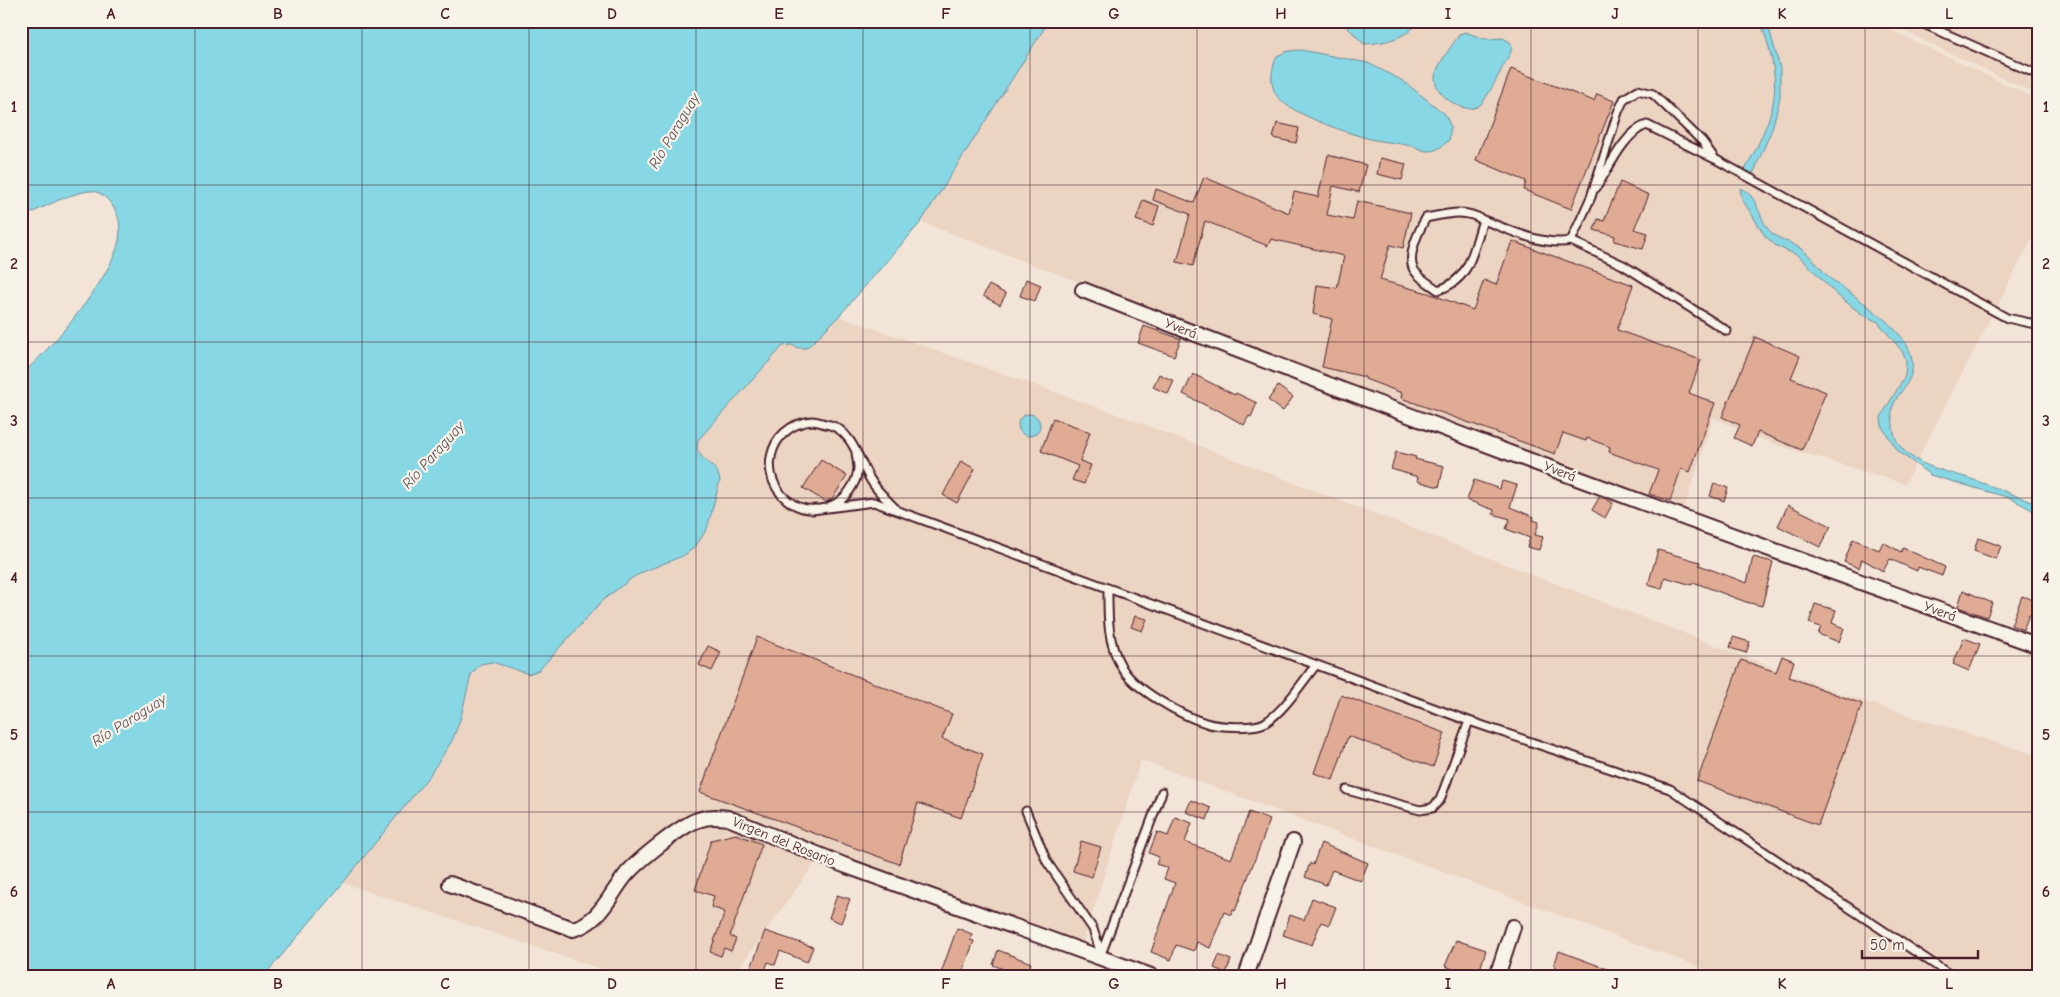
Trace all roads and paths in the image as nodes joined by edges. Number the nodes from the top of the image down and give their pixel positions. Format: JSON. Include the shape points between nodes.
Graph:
{"nodes":[{"id":1,"x":1918,"y":21,"type":"edge"},
{"id":2,"x":2039,"y":74,"type":"edge"},
{"id":3,"x":1715,"y":159,"type":"junction"},
{"id":4,"x":1591,"y":198,"type":"junction"},
{"id":5,"x":1483,"y":220,"type":"junction"},
{"id":6,"x":1571,"y":242,"type":"junction"},
{"id":7,"x":1084,"y":290,"type":"dead end"},
{"id":8,"x":2039,"y":325,"type":"edge"},
{"id":9,"x":1727,"y":331,"type":"dead end"},
{"id":10,"x":856,"y":451,"type":"junction"},
{"id":11,"x":812,"y":510,"type":"junction"},
{"id":12,"x":897,"y":510,"type":"junction"},
{"id":13,"x":1108,"y":588,"type":"junction"},
{"id":14,"x":2039,"y":646,"type":"edge"},
{"id":15,"x":1316,"y":665,"type":"junction"},
{"id":16,"x":1469,"y":721,"type":"junction"},
{"id":17,"x":1347,"y":790,"type":"dead end"},
{"id":18,"x":1162,"y":792,"type":"dead end"},
{"id":19,"x":1026,"y":810,"type":"dead end"},
{"id":20,"x":1293,"y":842,"type":"dead end"},
{"id":21,"x":450,"y":884,"type":"dead end"},
{"id":22,"x":1512,"y":927,"type":"dead end"},
{"id":23,"x":1101,"y":956,"type":"junction"},
{"id":24,"x":1151,"y":976,"type":"edge"},
{"id":25,"x":1246,"y":976,"type":"edge"},
{"id":26,"x":1497,"y":976,"type":"edge"},
{"id":27,"x":1952,"y":976,"type":"edge"}],
"edges":[{"from":1,"to":2,"type":"lane"},
{"from":3,"to":4,"type":"lane","via":[[1646,125],[1638,128],[1626,142]]},
{"from":3,"to":4,"type":"lane","via":[[1702,140],[1659,99],[1638,90],[1624,98]]},
{"from":3,"to":8,"type":"lane","via":[[2007,318]]},
{"from":4,"to":6,"type":"lane"},
{"from":5,"to":5,"type":"lane","via":[[1476,215],[1459,212],[1426,218],[1418,232],[1411,259],[1413,269],[1438,290],[1452,286],[1470,264]]},
{"from":5,"to":6,"type":"lane","via":[[1544,241],[1557,244]]},
{"from":6,"to":9,"type":"lane","via":[[1623,265]]},
{"from":7,"to":14,"type":"street","name":"Yverá","via":[[1755,545]]},
{"from":10,"to":11,"type":"lane","via":[[858,469],[852,489],[833,506]]},
{"from":10,"to":11,"type":"lane","via":[[845,434],[835,426],[813,421],[794,425],[777,440],[770,456],[772,480],[784,498],[799,508]]},
{"from":10,"to":12,"type":"lane","via":[[870,480]]},
{"from":11,"to":12,"type":"lane","via":[[874,502]]},
{"from":12,"to":13,"type":"lane"},
{"from":13,"to":15,"type":"lane"},
{"from":13,"to":15,"type":"lane","via":[[1108,625],[1121,668],[1137,685],[1167,705],[1207,724],[1265,724],[1278,713]]},
{"from":15,"to":16,"type":"lane"},
{"from":16,"to":17,"type":"lane","via":[[1440,800],[1432,808],[1420,810]]},
{"from":16,"to":27,"type":"lane","via":[[1670,789]]},
{"from":18,"to":23,"type":"lane"},
{"from":19,"to":23,"type":"lane","via":[[1047,862],[1092,930]]},
{"from":20,"to":25,"type":"street"},
{"from":21,"to":23,"type":"street","name":"Virgen del Rosario","via":[[573,929],[584,926],[604,907],[626,874],[662,843],[697,820],[715,816],[728,818],[844,865]]},
{"from":22,"to":26,"type":"street"},
{"from":23,"to":24,"type":"street","name":"Virgen del Rosario"}]}
